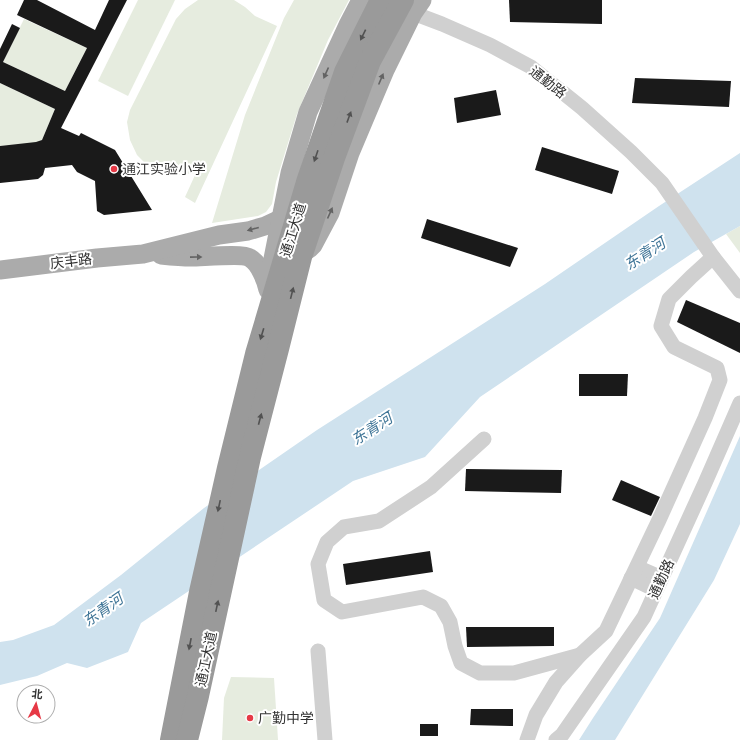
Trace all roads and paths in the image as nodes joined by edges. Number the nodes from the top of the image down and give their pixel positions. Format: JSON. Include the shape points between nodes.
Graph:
{"nodes":[{"id":1,"x":361,"y":0,"type":"edge"},
{"id":2,"x":381,"y":0,"type":"edge"},
{"id":3,"x":413,"y":4,"type":"edge"},
{"id":4,"x":304,"y":191,"type":"junction"},
{"id":5,"x":280,"y":219,"type":"junction"},
{"id":6,"x":143,"y":254,"type":"junction"},
{"id":7,"x":713,"y":257,"type":"junction"},
{"id":8,"x":0,"y":270,"type":"edge"},
{"id":9,"x":740,"y":291,"type":"edge"},
{"id":10,"x":269,"y":296,"type":"junction"},
{"id":11,"x":740,"y":403,"type":"edge"},
{"id":12,"x":484,"y":439,"type":"dead end"},
{"id":13,"x":634,"y":572,"type":"junction"},
{"id":14,"x":659,"y":584,"type":"junction"},
{"id":15,"x":318,"y":651,"type":"dead end"},
{"id":16,"x":580,"y":655,"type":"junction"},
{"id":17,"x":198,"y":696,"type":"junction"},
{"id":18,"x":176,"y":716,"type":"junction"},
{"id":19,"x":165,"y":740,"type":"edge"},
{"id":20,"x":171,"y":740,"type":"edge"},
{"id":21,"x":187,"y":740,"type":"edge"},
{"id":22,"x":198,"y":740,"type":"edge"},
{"id":23,"x":324,"y":740,"type":"edge"},
{"id":24,"x":527,"y":740,"type":"edge"},
{"id":25,"x":556,"y":740,"type":"edge"}],
"edges":[{"from":1,"to":5,"type":"main road","one_way":true,"via":[[308,112]]},
{"from":2,"to":4,"type":"highway","name":"通江大道","one_way":true,"via":[[345,72]]},
{"from":3,"to":7,"type":"street","name":"通勤路","via":[[442,24],[531,67],[582,108],[662,183]]},
{"from":17,"to":3,"type":"highway","name":"通江大道","one_way":true,"via":[[250,457],[301,257],[370,61]]},
{"from":4,"to":5,"type":"main road","via":[[293,207]]},
{"from":4,"to":10,"type":"highway","name":"通江大道"},
{"from":5,"to":6,"type":"main road","one_way":true,"via":[[248,231],[219,235]]},
{"from":5,"to":10,"type":"main road"},
{"from":6,"to":8,"type":"main road","name":"庆丰路"},
{"from":6,"to":10,"type":"main road","one_way":true,"via":[[250,257],[264,277]]},
{"from":7,"to":9,"type":"street"},
{"from":7,"to":13,"type":"street","via":[[669,299],[661,326],[674,347],[717,368],[720,380]]},
{"from":10,"to":18,"type":"highway","name":"通江大道","one_way":true,"via":[[200,592]]},
{"from":11,"to":14,"type":"street","name":"通勤路"},
{"from":12,"to":16,"type":"street","via":[[431,487],[378,521],[344,527],[326,542],[318,564],[324,600],[342,612],[423,597],[441,606],[450,622],[461,663],[480,673],[514,673]]},
{"from":13,"to":14,"type":"street"},
{"from":13,"to":16,"type":"street","via":[[606,631]]},
{"from":14,"to":25,"type":"street","name":"通勤路","via":[[644,618]]},
{"from":15,"to":23,"type":"street"},
{"from":16,"to":24,"type":"street","via":[[556,682],[536,715]]},
{"from":17,"to":21,"type":"highway","name":"通江大道"},
{"from":17,"to":22,"type":"highway"},
{"from":18,"to":19,"type":"highway"},
{"from":18,"to":20,"type":"highway","name":"通江大道"}]}
